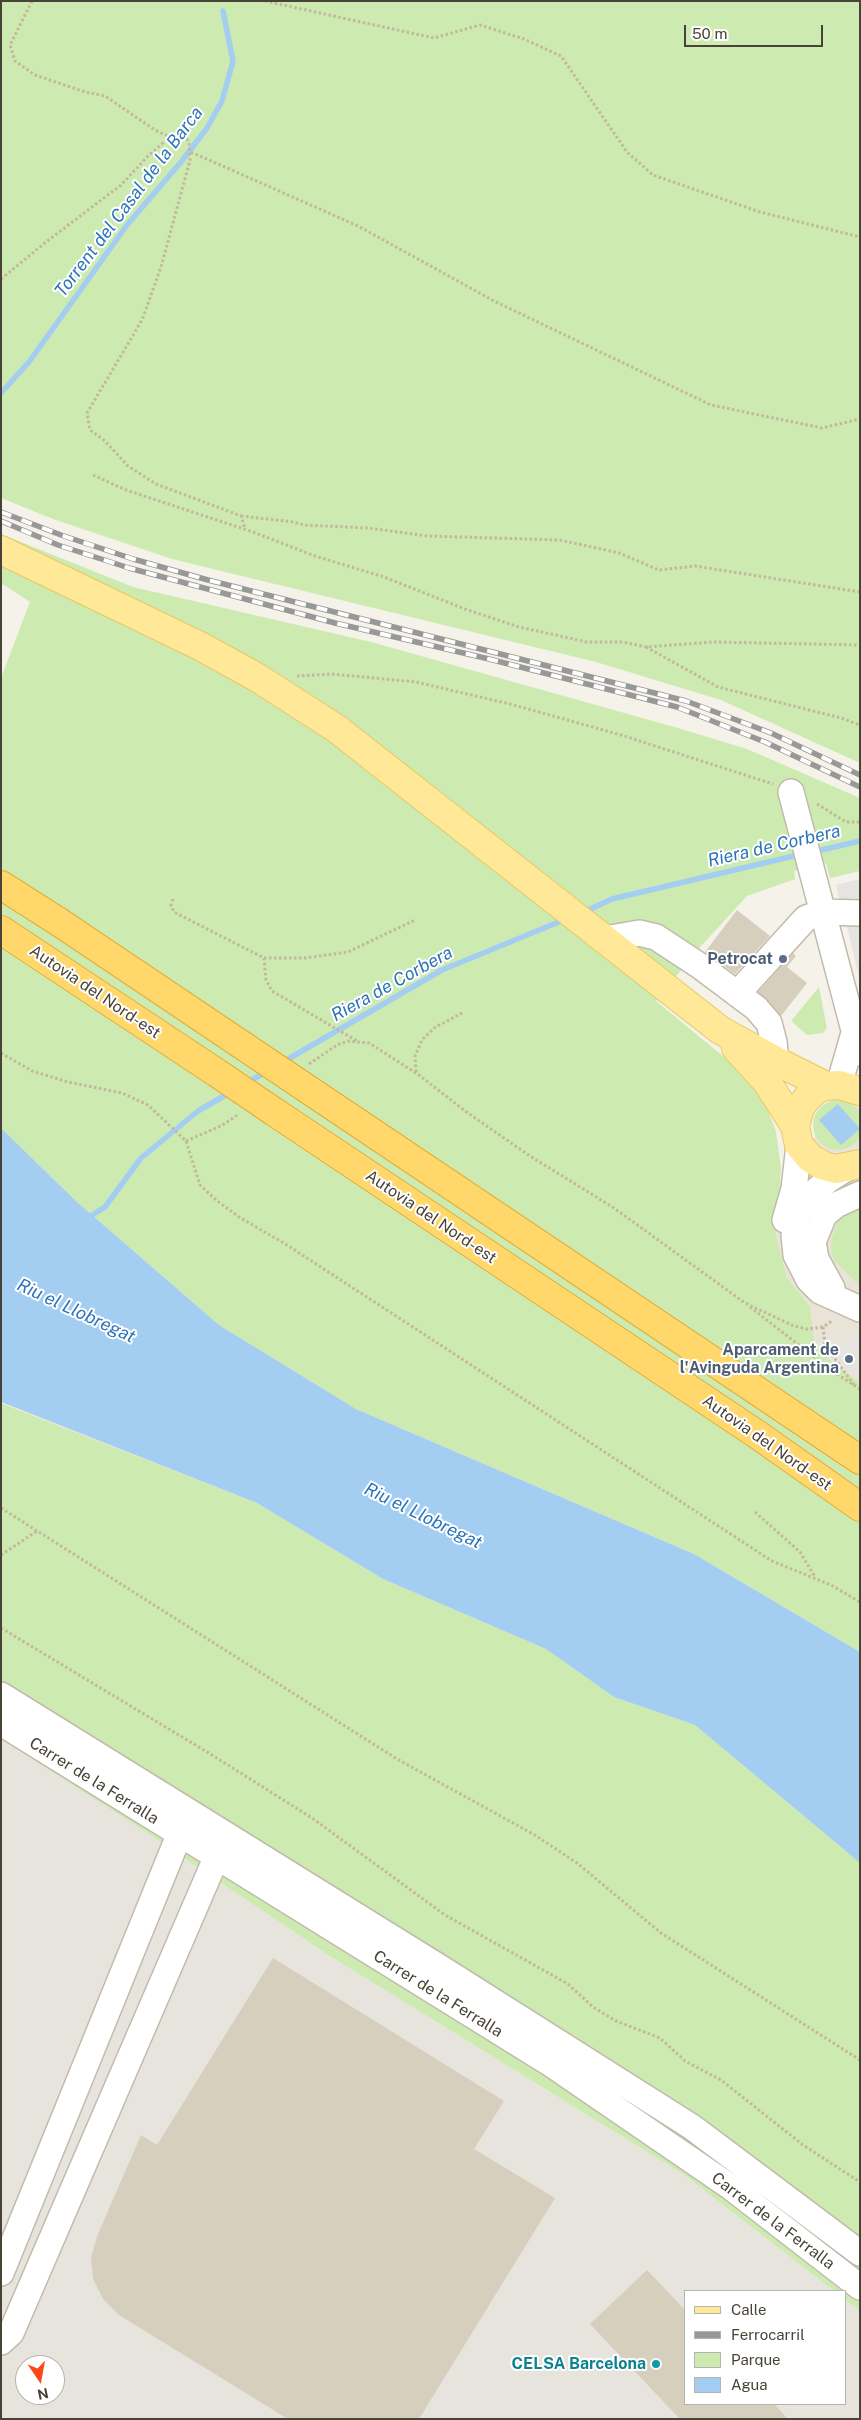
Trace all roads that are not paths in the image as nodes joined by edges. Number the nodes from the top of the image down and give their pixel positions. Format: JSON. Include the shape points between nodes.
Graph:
{"nodes":[{"id":1,"x":1,"y":550,"type":"edge"},
{"id":2,"x":791,"y":792,"type":"road end"},
{"id":3,"x":1,"y":885,"type":"edge"},
{"id":4,"x":824,"y":912,"type":"junction"},
{"id":5,"x":860,"y":913,"type":"edge"},
{"id":6,"x":1,"y":930,"type":"edge"},
{"id":7,"x":599,"y":935,"type":"junction"},
{"id":8,"x":737,"y":994,"type":"junction"},
{"id":9,"x":720,"y":1030,"type":"junction"},
{"id":10,"x":856,"y":1030,"type":"edge"},
{"id":11,"x":776,"y":1062,"type":"junction"},
{"id":12,"x":848,"y":1086,"type":"edge"},
{"id":13,"x":797,"y":1136,"type":"junction"},
{"id":14,"x":855,"y":1166,"type":"edge"},
{"id":15,"x":860,"y":1194,"type":"edge"},
{"id":16,"x":844,"y":1300,"type":"edge"},
{"id":17,"x":860,"y":1460,"type":"edge"},
{"id":18,"x":860,"y":1508,"type":"edge"},
{"id":19,"x":1,"y":1695,"type":"edge"},
{"id":20,"x":1,"y":1723,"type":"edge"},
{"id":21,"x":184,"y":1822,"type":"junction"},
{"id":22,"x":221,"y":1845,"type":"junction"},
{"id":23,"x":860,"y":2253,"type":"edge"},
{"id":24,"x":1,"y":2273,"type":"edge"},
{"id":25,"x":860,"y":2287,"type":"edge"},
{"id":26,"x":1,"y":2342,"type":"edge"}],
"edges":[{"from":1,"to":7,"type":"main road","via":[[200,646],[258,678],[337,729]]},
{"from":2,"to":4,"type":"street"},
{"from":3,"to":17,"type":"highway","bridge":true},
{"from":4,"to":5,"type":"street"},
{"from":4,"to":8,"type":"street","via":[[806,918]]},
{"from":4,"to":10,"type":"street"},
{"from":6,"to":18,"type":"highway","name":"Autovia del Nord-est","bridge":true,"via":[[750,1430]]},
{"from":7,"to":8,"type":"street","via":[[639,933],[656,937]]},
{"from":7,"to":9,"type":"main road"},
{"from":8,"to":11,"type":"street","via":[[769,1023]]},
{"from":9,"to":11,"type":"main road"},
{"from":9,"to":13,"type":"main road","via":[[767,1082]]},
{"from":10,"to":12,"type":"street"},
{"from":11,"to":12,"type":"main road"},
{"from":12,"to":13,"type":"main road","via":[[807,1098],[800,1108]]},
{"from":13,"to":14,"type":"main road","via":[[817,1163],[836,1169]]},
{"from":13,"to":16,"type":"street","via":[[794,1189],[785,1221],[786,1257],[801,1286],[811,1296],[828,1305]]},
{"from":14,"to":16,"type":"street","via":[[828,1180],[809,1197],[797,1213],[794,1235],[801,1268],[820,1291]]},
{"from":15,"to":16,"type":"street","via":[[844,1200],[824,1215],[813,1242],[823,1273]]},
{"from":19,"to":21,"type":"street","name":"Carrer de la Ferralla"},
{"from":20,"to":21,"type":"street","name":"Carrer de la Ferralla"},
{"from":21,"to":22,"type":"street","name":"Carrer de la Ferralla"},
{"from":21,"to":24,"type":"street"},
{"from":22,"to":23,"type":"street","name":"Carrer de la Ferralla","via":[[692,2127]]},
{"from":22,"to":25,"type":"street","name":"Carrer de la Ferralla","via":[[732,2188]]},
{"from":22,"to":26,"type":"street","via":[[11,2333]]}]}
